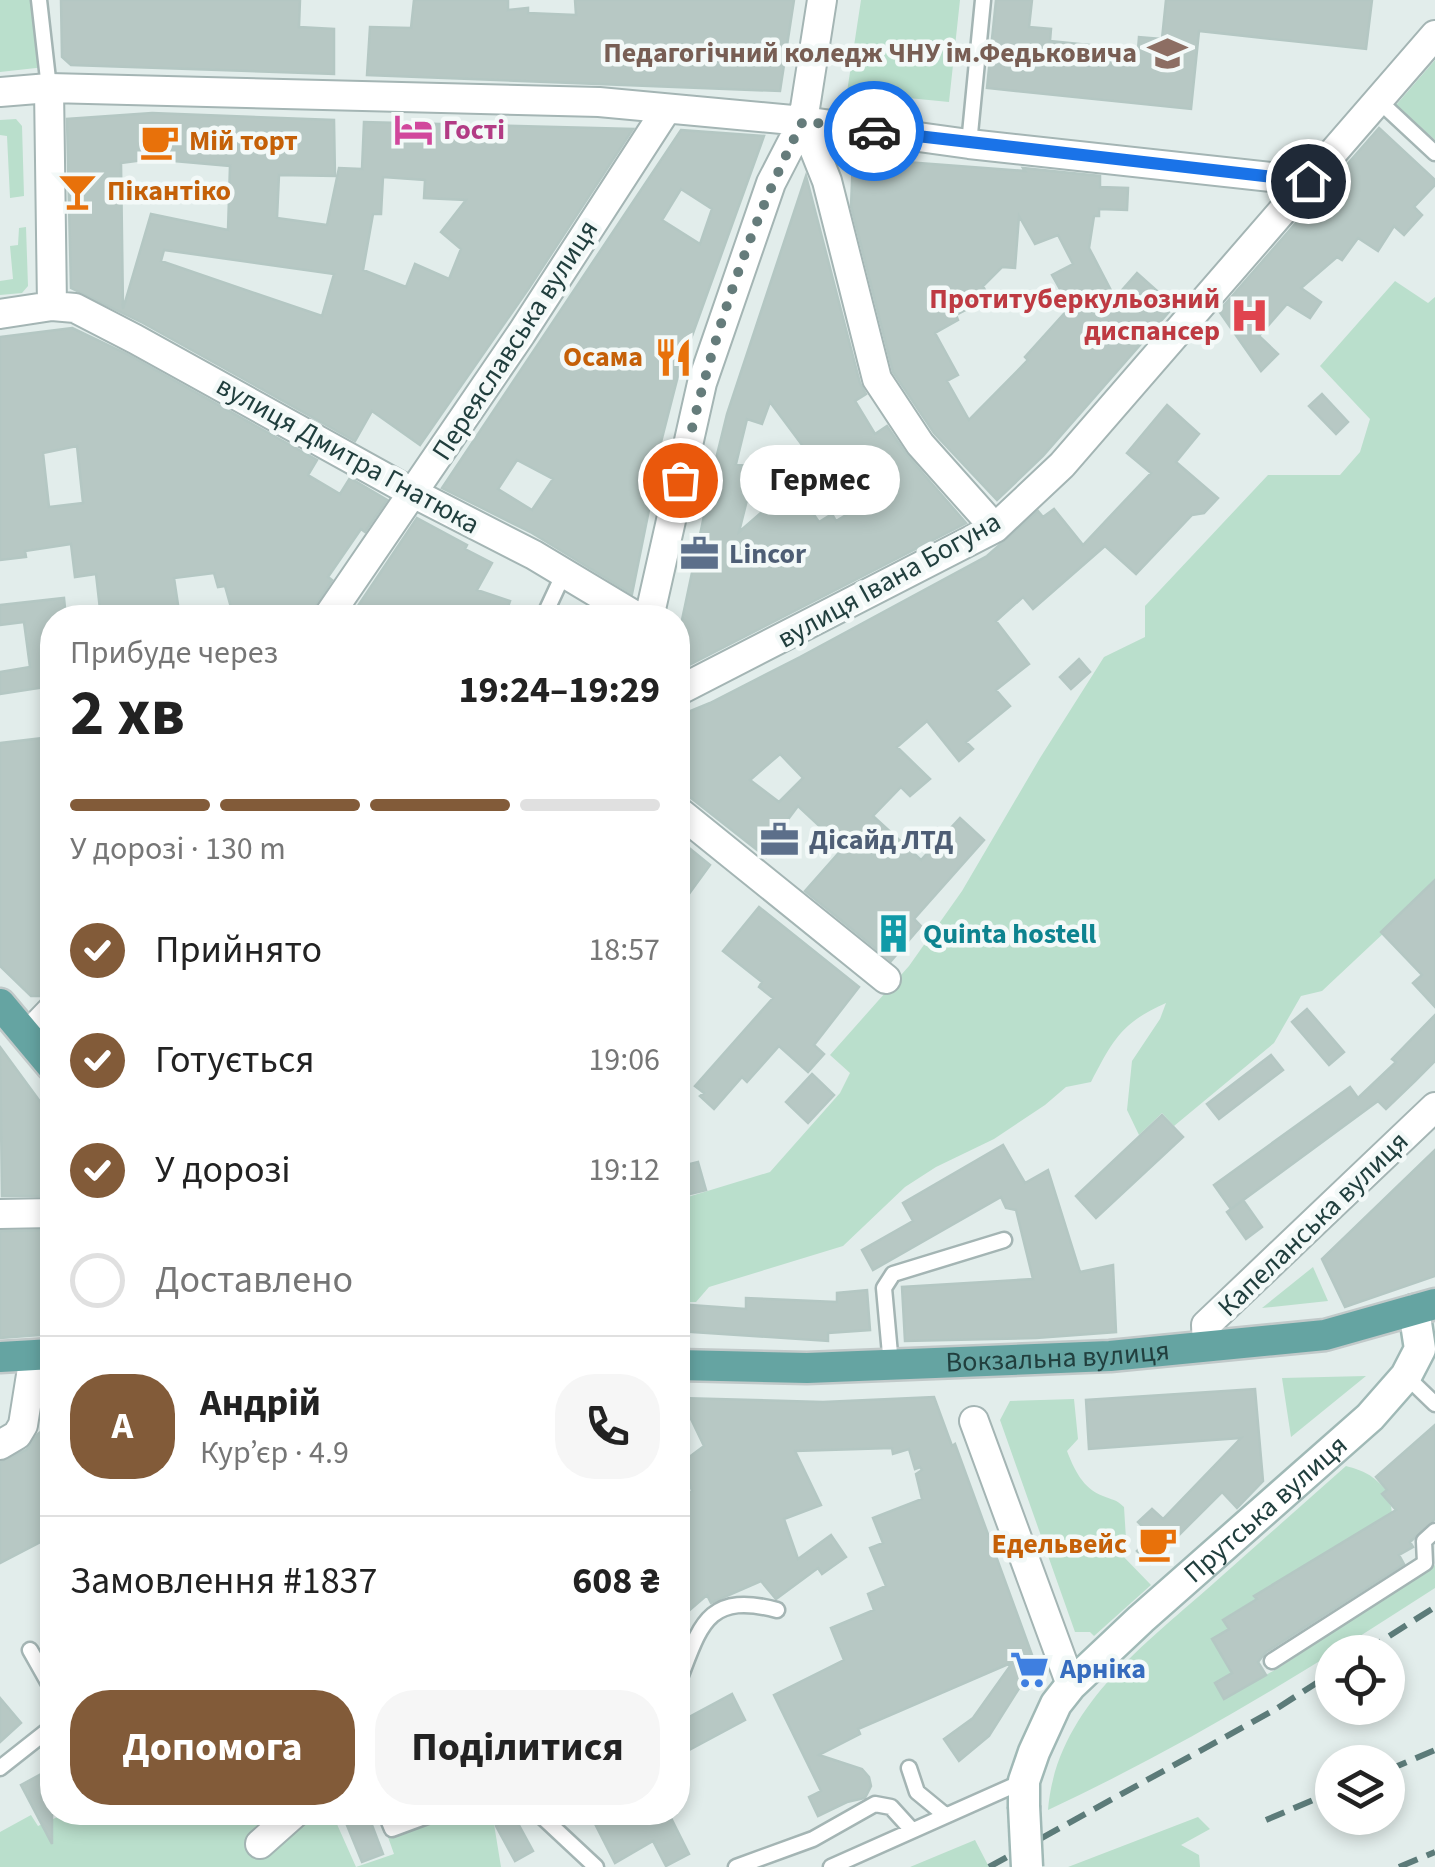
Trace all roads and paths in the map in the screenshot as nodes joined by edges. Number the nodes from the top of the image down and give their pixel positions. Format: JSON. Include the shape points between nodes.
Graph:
{"nodes":[{"id":1,"x":38,"y":0,"type":"edge"},
{"id":2,"x":822,"y":0,"type":"edge"},
{"id":3,"x":983,"y":0,"type":"edge"},
{"id":4,"x":1435,"y":35,"type":"edge"},
{"id":5,"x":49,"y":88,"type":"junction"},
{"id":6,"x":0,"y":92,"type":"edge"},
{"id":7,"x":1378,"y":100,"type":"junction"},
{"id":8,"x":666,"y":110,"type":"junction"},
{"id":9,"x":803,"y":121,"type":"junction"},
{"id":10,"x":969,"y":144,"type":"junction"},
{"id":11,"x":1435,"y":153,"type":"edge"},
{"id":12,"x":1308,"y":181,"type":"junction"},
{"id":13,"x":52,"y":306,"type":"junction"},
{"id":14,"x":0,"y":314,"type":"edge"},
{"id":15,"x":414,"y":493,"type":"junction"},
{"id":16,"x":996,"y":528,"type":"junction"},
{"id":17,"x":564,"y":573,"type":"junction"},
{"id":18,"x":337,"y":605,"type":"edge"},
{"id":19,"x":549,"y":605,"type":"edge"},
{"id":20,"x":617,"y":605,"type":"edge"},
{"id":21,"x":653,"y":605,"type":"edge"},
{"id":22,"x":690,"y":685,"type":"edge"},
{"id":23,"x":690,"y":821,"type":"edge"},
{"id":24,"x":886,"y":978,"type":"dead end"},
{"id":25,"x":0,"y":1004,"type":"edge"},
{"id":26,"x":40,"y":1023,"type":"edge"},
{"id":27,"x":29,"y":1034,"type":"junction"},
{"id":28,"x":40,"y":1049,"type":"edge"},
{"id":29,"x":1435,"y":1107,"type":"edge"},
{"id":30,"x":40,"y":1213,"type":"edge"},
{"id":31,"x":0,"y":1214,"type":"edge"},
{"id":32,"x":1004,"y":1240,"type":"dead end"},
{"id":33,"x":1424,"y":1307,"type":"edge"},
{"id":34,"x":1208,"y":1347,"type":"junction"},
{"id":35,"x":40,"y":1355,"type":"edge"},
{"id":36,"x":0,"y":1358,"type":"edge"},
{"id":37,"x":690,"y":1364,"type":"edge"},
{"id":38,"x":891,"y":1364,"type":"junction"},
{"id":39,"x":40,"y":1366,"type":"edge"},
{"id":40,"x":1406,"y":1376,"type":"junction"},
{"id":41,"x":1435,"y":1404,"type":"edge"},
{"id":42,"x":974,"y":1421,"type":"dead end"},
{"id":43,"x":0,"y":1446,"type":"edge"},
{"id":44,"x":1435,"y":1531,"type":"edge"},
{"id":45,"x":776,"y":1610,"type":"dead end"},
{"id":46,"x":30,"y":1650,"type":"dead end"},
{"id":47,"x":690,"y":1654,"type":"edge"},
{"id":48,"x":1272,"y":1661,"type":"dead end"},
{"id":49,"x":40,"y":1668,"type":"edge"},
{"id":50,"x":1071,"y":1686,"type":"junction"},
{"id":51,"x":40,"y":1736,"type":"edge"},
{"id":52,"x":0,"y":1768,"type":"edge"},
{"id":53,"x":909,"y":1768,"type":"dead end"},
{"id":54,"x":1024,"y":1794,"type":"junction"},
{"id":55,"x":945,"y":1815,"type":"junction"},
{"id":56,"x":281,"y":1825,"type":"edge"},
{"id":57,"x":551,"y":1825,"type":"edge"},
{"id":58,"x":911,"y":1829,"type":"junction"},
{"id":59,"x":260,"y":1844,"type":"dead end"},
{"id":60,"x":596,"y":1867,"type":"edge"},
{"id":61,"x":736,"y":1867,"type":"edge"},
{"id":62,"x":831,"y":1867,"type":"edge"},
{"id":63,"x":1027,"y":1867,"type":"edge"}],
"edges":[{"from":1,"to":5,"type":"lane"},
{"from":2,"to":9,"type":"street"},
{"from":3,"to":10,"type":"lane"},
{"from":4,"to":7,"type":"street","name":"вулиця Івана Богуна"},
{"from":5,"to":6,"type":"street"},
{"from":5,"to":8,"type":"street","via":[[599,102]]},
{"from":5,"to":13,"type":"street"},
{"from":7,"to":11,"type":"lane"},
{"from":7,"to":12,"type":"street","name":"вулиця Івана Богуна"},
{"from":8,"to":9,"type":"street"},
{"from":8,"to":15,"type":"street","name":"Переяславська вулиця"},
{"from":9,"to":10,"type":"street"},
{"from":9,"to":16,"type":"street","via":[[827,181],[876,379],[920,444]]},
{"from":9,"to":21,"type":"street","via":[[770,184],[702,383]]},
{"from":10,"to":12,"type":"street"},
{"from":12,"to":16,"type":"street","name":"вулиця Івана Богуна","via":[[1062,465]]},
{"from":13,"to":14,"type":"street"},
{"from":13,"to":15,"type":"street","name":"вулиця Дмитра Гнатюка","via":[[75,308]]},
{"from":15,"to":17,"type":"street","name":"вулиця Дмитра Гнатюка"},
{"from":15,"to":18,"type":"street","name":"Переяславська вулиця"},
{"from":16,"to":22,"type":"street","name":"вулиця Івана Богуна"},
{"from":17,"to":19,"type":"lane"},
{"from":17,"to":20,"type":"street","name":"вулиця Дмитра Гнатюка"},
{"from":23,"to":24,"type":"street"},
{"from":25,"to":27,"type":"main road"},
{"from":26,"to":27,"type":"street"},
{"from":27,"to":28,"type":"main road"},
{"from":29,"to":34,"type":"street","name":"Капеланська вулиця","via":[[1206,1325]]},
{"from":30,"to":31,"type":"street"},
{"from":32,"to":38,"type":"lane","via":[[886,1280]]},
{"from":33,"to":34,"type":"main road","name":"Вокзальна вулиця","via":[[1324,1335]]},
{"from":33,"to":40,"type":"street","name":"Прутська вулиця","via":[[1420,1348]]},
{"from":34,"to":38,"type":"main road","name":"Вокзальна вулиця"},
{"from":35,"to":36,"type":"main road"},
{"from":37,"to":38,"type":"main road","name":"Вокзальна вулиця"},
{"from":39,"to":43,"type":"street","via":[[24,1425]]},
{"from":40,"to":41,"type":"lane"},
{"from":40,"to":50,"type":"street","name":"Прутська вулиця","via":[[1370,1417]]},
{"from":42,"to":50,"type":"street"},
{"from":44,"to":48,"type":"lane","via":[[1424,1541],[1425,1563]]},
{"from":45,"to":47,"type":"lane","via":[[748,1602],[713,1613]]},
{"from":46,"to":49,"type":"lane"},
{"from":50,"to":54,"type":"street","name":"Прутська вулиця","via":[[1047,1722]]},
{"from":51,"to":52,"type":"lane"},
{"from":53,"to":55,"type":"lane","via":[[917,1792]]},
{"from":54,"to":55,"type":"lane"},
{"from":54,"to":63,"type":"street","name":"Прутська вулиця","bridge":true},
{"from":55,"to":58,"type":"lane"},
{"from":56,"to":59,"type":"street"},
{"from":57,"to":60,"type":"lane"},
{"from":58,"to":61,"type":"lane","via":[[891,1807],[875,1804],[813,1840]]},
{"from":58,"to":62,"type":"lane"}]}
